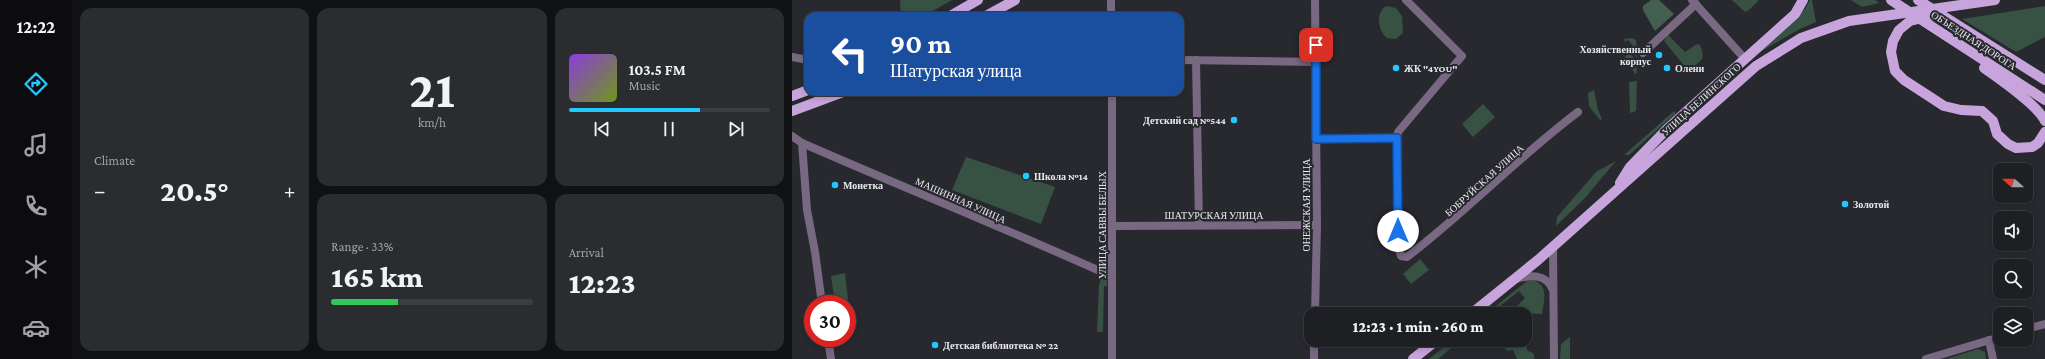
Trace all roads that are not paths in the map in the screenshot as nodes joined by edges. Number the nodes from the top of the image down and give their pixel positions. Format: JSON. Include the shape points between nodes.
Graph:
{"nodes":[{"id":1,"x":978,"y":0,"type":"edge"},
{"id":2,"x":1015,"y":0,"type":"edge"},
{"id":3,"x":1111,"y":0,"type":"edge"},
{"id":4,"x":1315,"y":0,"type":"edge"},
{"id":5,"x":1406,"y":0,"type":"edge"},
{"id":6,"x":1803,"y":0,"type":"edge"},
{"id":7,"x":1891,"y":0,"type":"edge"},
{"id":8,"x":1918,"y":0,"type":"edge"},
{"id":9,"x":1995,"y":0,"type":"edge"},
{"id":10,"x":1694,"y":2,"type":"edge"},
{"id":11,"x":1958,"y":6,"type":"junction"},
{"id":12,"x":957,"y":12,"type":"edge"},
{"id":13,"x":993,"y":12,"type":"edge"},
{"id":14,"x":1111,"y":12,"type":"edge"},
{"id":15,"x":1946,"y":36,"type":"junction"},
{"id":16,"x":1643,"y":53,"type":"dead end"},
{"id":17,"x":792,"y":57,"type":"edge"},
{"id":18,"x":804,"y":59,"type":"edge"},
{"id":19,"x":1745,"y":59,"type":"junction"},
{"id":20,"x":1184,"y":60,"type":"edge"},
{"id":21,"x":1196,"y":60,"type":"junction"},
{"id":22,"x":1316,"y":62,"type":"junction"},
{"id":23,"x":2045,"y":80,"type":"edge"},
{"id":24,"x":804,"y":92,"type":"edge"},
{"id":25,"x":792,"y":96,"type":"edge"},
{"id":26,"x":833,"y":96,"type":"edge"},
{"id":27,"x":1112,"y":96,"type":"edge"},
{"id":28,"x":2045,"y":100,"type":"edge"},
{"id":29,"x":792,"y":112,"type":"edge"},
{"id":30,"x":1578,"y":112,"type":"dead end"},
{"id":31,"x":2045,"y":121,"type":"edge"},
{"id":32,"x":2045,"y":132,"type":"edge"},
{"id":33,"x":792,"y":136,"type":"edge"},
{"id":34,"x":1397,"y":138,"type":"junction"},
{"id":35,"x":1316,"y":139,"type":"junction"},
{"id":36,"x":802,"y":143,"type":"junction"},
{"id":37,"x":1616,"y":190,"type":"junction"},
{"id":38,"x":1200,"y":225,"type":"junction"},
{"id":39,"x":1317,"y":225,"type":"junction"},
{"id":40,"x":1112,"y":226,"type":"junction"},
{"id":41,"x":1553,"y":247,"type":"junction"},
{"id":42,"x":1111,"y":276,"type":"junction"},
{"id":43,"x":1515,"y":280,"type":"junction"},
{"id":44,"x":1554,"y":293,"type":"junction"},
{"id":45,"x":821,"y":295,"type":"edge"},
{"id":46,"x":1315,"y":307,"type":"edge"},
{"id":47,"x":1480,"y":307,"type":"edge"},
{"id":48,"x":2045,"y":324,"type":"edge"},
{"id":49,"x":2033,"y":327,"type":"edge"},
{"id":50,"x":1993,"y":338,"type":"edge"},
{"id":51,"x":1988,"y":340,"type":"junction"},
{"id":52,"x":829,"y":347,"type":"edge"},
{"id":53,"x":1314,"y":347,"type":"edge"},
{"id":54,"x":1428,"y":347,"type":"edge"},
{"id":55,"x":831,"y":359,"type":"edge"},
{"id":56,"x":1112,"y":359,"type":"edge"},
{"id":57,"x":1314,"y":359,"type":"edge"},
{"id":58,"x":1413,"y":359,"type":"edge"},
{"id":59,"x":1554,"y":359,"type":"edge"},
{"id":60,"x":1926,"y":359,"type":"edge"},
{"id":61,"x":1993,"y":359,"type":"edge"}],
"edges":[{"from":1,"to":12,"type":"main road"},
{"from":2,"to":13,"type":"main road"},
{"from":3,"to":14,"type":"street"},
{"from":4,"to":22,"type":"street","name":"ОНЕЖСКАЯ УЛИЦА"},
{"from":5,"to":34,"type":"street","via":[[1462,56],[1398,132]]},
{"from":6,"to":19,"type":"main road","via":[[1795,14]]},
{"from":7,"to":15,"type":"main road","name":"ОБЪЕЗДНАЯ ДОРОГА"},
{"from":8,"to":23,"type":"main road","name":"ОБЪЕЗДНАЯ ДОРОГА"},
{"from":9,"to":11,"type":"main road","name":"УЛИЦА БЕЛИНСКОГО"},
{"from":10,"to":16,"type":"street"},
{"from":10,"to":19,"type":"street"},
{"from":11,"to":32,"type":"main road","via":[[1947,12],[1910,21],[1899,30],[1891,52],[1895,71],[1922,93],[1944,106],[1982,111],[1993,121],[1997,134],[2016,148],[2032,147]]},
{"from":11,"to":37,"type":"main road","name":"УЛИЦА БЕЛИНСКОГО","via":[[1849,20],[1802,38],[1756,66]]},
{"from":15,"to":28,"type":"main road","name":"ОБЪЕЗДНАЯ ДОРОГА"},
{"from":15,"to":31,"type":"main road","via":[[2019,94],[2043,116]]},
{"from":17,"to":18,"type":"street"},
{"from":19,"to":37,"type":"main road","via":[[1668,128],[1630,167]]},
{"from":20,"to":21,"type":"street"},
{"from":21,"to":22,"type":"street"},
{"from":21,"to":38,"type":"street"},
{"from":22,"to":35,"type":"street","name":"ОНЕЖСКАЯ УЛИЦА"},
{"from":24,"to":25,"type":"main road"},
{"from":26,"to":29,"type":"main road"},
{"from":27,"to":40,"type":"street","name":"УЛИЦА САВВЫ БЕЛЫХ"},
{"from":30,"to":34,"type":"street","name":"БОБРУЙСКАЯ УЛИЦА","via":[[1545,137],[1436,235],[1406,257],[1400,256],[1398,247]]},
{"from":33,"to":36,"type":"street","name":"МАШИННАЯ УЛИЦА"},
{"from":34,"to":35,"type":"street"},
{"from":35,"to":39,"type":"street","name":"ОНЕЖСКАЯ УЛИЦА"},
{"from":36,"to":42,"type":"street","name":"МАШИННАЯ УЛИЦА"},
{"from":36,"to":45,"type":"street","via":[[806,210]]},
{"from":37,"to":41,"type":"main road","name":"УЛИЦА БЕЛИНСКОГО"},
{"from":38,"to":39,"type":"street","name":"ШАТУРСКАЯ УЛИЦА"},
{"from":38,"to":40,"type":"street","name":"ШАТУРСКАЯ УЛИЦА"},
{"from":39,"to":46,"type":"street","name":"ОНЕЖСКАЯ УЛИЦА"},
{"from":40,"to":42,"type":"street","name":"УЛИЦА САВВЫ БЕЛЫХ"},
{"from":41,"to":43,"type":"main road","name":"УЛИЦА БЕЛИНСКОГО"},
{"from":41,"to":44,"type":"street"},
{"from":42,"to":56,"type":"street","name":"УЛИЦА САВВЫ БЕЛЫХ"},
{"from":43,"to":44,"type":"street","via":[[1538,276],[1548,281]]},
{"from":43,"to":47,"type":"main road","name":"УЛИЦА БЕЛИНСКОГО"},
{"from":44,"to":59,"type":"street"},
{"from":48,"to":49,"type":"street"},
{"from":50,"to":51,"type":"street"},
{"from":51,"to":60,"type":"street"},
{"from":51,"to":61,"type":"street"},
{"from":52,"to":55,"type":"street"},
{"from":53,"to":57,"type":"street"},
{"from":54,"to":58,"type":"main road"}]}
